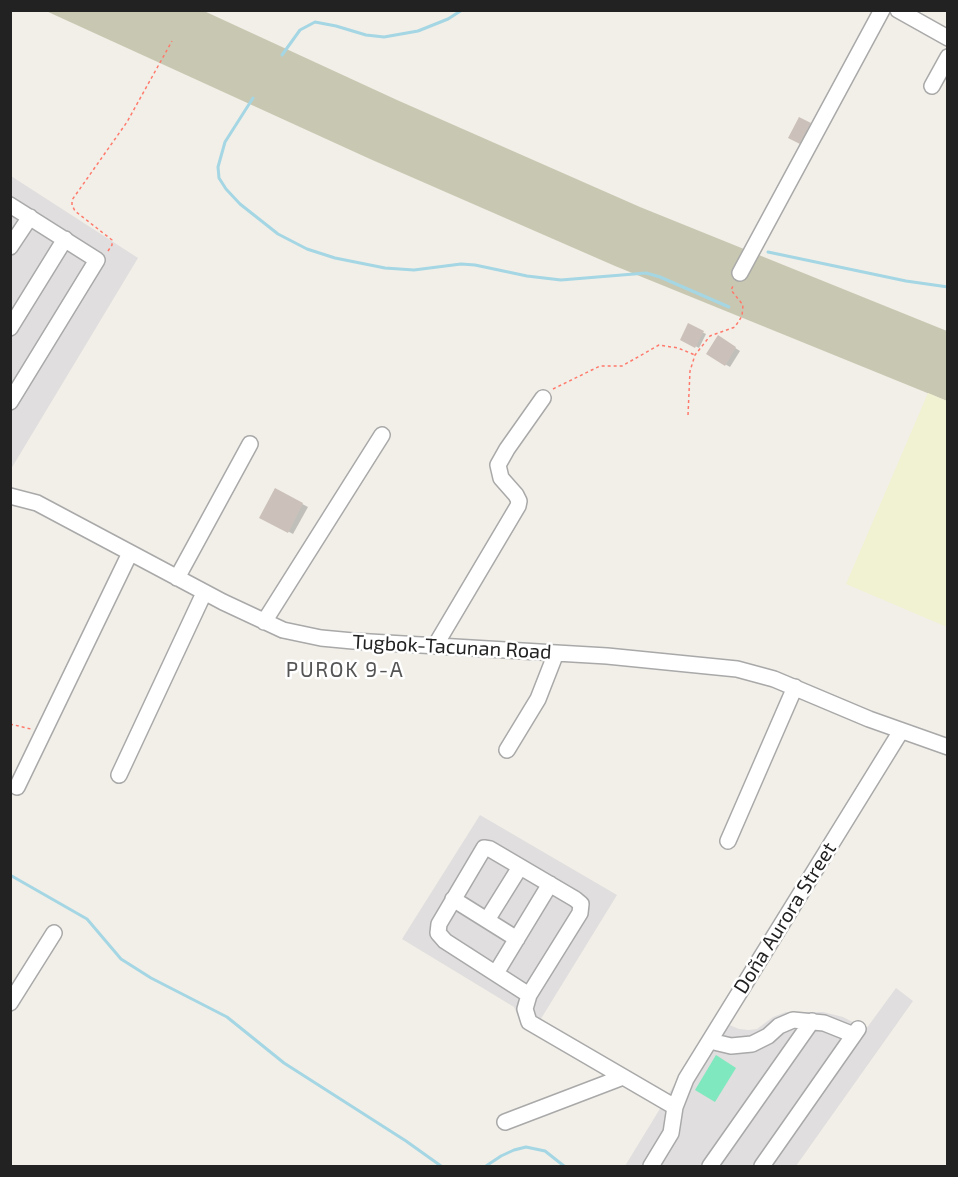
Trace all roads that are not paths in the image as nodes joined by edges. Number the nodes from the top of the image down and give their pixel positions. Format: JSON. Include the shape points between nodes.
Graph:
{"nodes":[{"id":1,"x":882,"y":10,"type":"edge"},
{"id":2,"x":898,"y":10,"type":"edge"},
{"id":3,"x":913,"y":14,"type":"edge"},
{"id":4,"x":948,"y":38,"type":"edge"},
{"id":5,"x":948,"y":57,"type":"edge"},
{"id":6,"x":932,"y":86,"type":"dead end"},
{"id":7,"x":10,"y":205,"type":"edge"},
{"id":8,"x":30,"y":218,"type":"junction"},
{"id":9,"x":65,"y":239,"type":"junction"},
{"id":10,"x":10,"y":248,"type":"edge"},
{"id":11,"x":740,"y":273,"type":"dead end"},
{"id":12,"x":10,"y":327,"type":"edge"},
{"id":13,"x":543,"y":398,"type":"road end"},
{"id":14,"x":10,"y":402,"type":"edge"},
{"id":15,"x":382,"y":435,"type":"dead end"},
{"id":16,"x":250,"y":444,"type":"dead end"},
{"id":17,"x":10,"y":496,"type":"edge"},
{"id":18,"x":130,"y":553,"type":"junction"},
{"id":19,"x":177,"y":578,"type":"junction"},
{"id":20,"x":204,"y":592,"type":"junction"},
{"id":21,"x":264,"y":622,"type":"junction"},
{"id":22,"x":435,"y":646,"type":"junction"},
{"id":23,"x":556,"y":653,"type":"junction"},
{"id":24,"x":795,"y":687,"type":"junction"},
{"id":25,"x":901,"y":731,"type":"junction"},
{"id":26,"x":948,"y":747,"type":"edge"},
{"id":27,"x":507,"y":750,"type":"dead end"},
{"id":28,"x":119,"y":775,"type":"dead end"},
{"id":29,"x":17,"y":787,"type":"dead end"},
{"id":30,"x":728,"y":841,"type":"dead end"},
{"id":31,"x":520,"y":867,"type":"junction"},
{"id":32,"x":550,"y":884,"type":"junction"},
{"id":33,"x":453,"y":899,"type":"junction"},
{"id":34,"x":487,"y":920,"type":"junction"},
{"id":35,"x":54,"y":933,"type":"dead end"},
{"id":36,"x":516,"y":939,"type":"junction"},
{"id":37,"x":496,"y":973,"type":"junction"},
{"id":38,"x":529,"y":994,"type":"junction"},
{"id":39,"x":10,"y":1003,"type":"edge"},
{"id":40,"x":812,"y":1021,"type":"junction"},
{"id":41,"x":710,"y":1041,"type":"junction"},
{"id":42,"x":623,"y":1077,"type":"junction"},
{"id":43,"x":675,"y":1107,"type":"junction"},
{"id":44,"x":506,"y":1122,"type":"dead end"},
{"id":45,"x":651,"y":1167,"type":"edge"},
{"id":46,"x":710,"y":1167,"type":"edge"},
{"id":47,"x":762,"y":1167,"type":"edge"}],
"edges":[{"from":1,"to":11,"type":"street"},
{"from":2,"to":3,"type":"street"},
{"from":3,"to":4,"type":"street"},
{"from":5,"to":6,"type":"street"},
{"from":7,"to":8,"type":"street"},
{"from":8,"to":9,"type":"street"},
{"from":8,"to":10,"type":"street"},
{"from":9,"to":12,"type":"street"},
{"from":9,"to":14,"type":"street","via":[[97,260]]},
{"from":13,"to":22,"type":"street","via":[[498,465],[501,478],[519,501],[518,506]]},
{"from":15,"to":21,"type":"street"},
{"from":16,"to":19,"type":"street"},
{"from":17,"to":18,"type":"street","name":"Tugbok-Tacunan Road","via":[[37,503]]},
{"from":18,"to":19,"type":"street","name":"Tugbok-Tacunan Road"},
{"from":18,"to":29,"type":"street"},
{"from":19,"to":20,"type":"street","name":"Tugbok-Tacunan Road"},
{"from":20,"to":21,"type":"street","name":"Tugbok-Tacunan Road"},
{"from":20,"to":28,"type":"street"},
{"from":21,"to":22,"type":"street","name":"Tugbok-Tacunan Road","via":[[321,638]]},
{"from":22,"to":23,"type":"street","name":"Tugbok-Tacunan Road"},
{"from":23,"to":24,"type":"street","name":"Tugbok-Tacunan Road","via":[[718,665]]},
{"from":23,"to":27,"type":"street","via":[[538,699]]},
{"from":24,"to":25,"type":"street","name":"Tugbok-Tacunan Road"},
{"from":24,"to":30,"type":"street"},
{"from":25,"to":26,"type":"street","name":"Tugbok-Tacunan Road"},
{"from":25,"to":41,"type":"street","name":"Doña Aurora Street"},
{"from":31,"to":32,"type":"street"},
{"from":31,"to":33,"type":"street","via":[[484,848]]},
{"from":31,"to":34,"type":"street"},
{"from":32,"to":36,"type":"street"},
{"from":32,"to":38,"type":"street","via":[[581,904],[580,913]]},
{"from":33,"to":34,"type":"street"},
{"from":33,"to":37,"type":"street","via":[[439,924],[440,937]]},
{"from":34,"to":36,"type":"street"},
{"from":35,"to":39,"type":"street"},
{"from":36,"to":37,"type":"street"},
{"from":37,"to":38,"type":"street"},
{"from":38,"to":42,"type":"street","via":[[525,1009],[529,1022]]},
{"from":40,"to":41,"type":"street","via":[[785,1022],[752,1044],[731,1046]]},
{"from":40,"to":46,"type":"street"},
{"from":40,"to":47,"type":"street","via":[[856,1032]]},
{"from":41,"to":43,"type":"street","name":"Doña Aurora Street","via":[[686,1079]]},
{"from":42,"to":43,"type":"street"},
{"from":42,"to":44,"type":"street"},
{"from":43,"to":45,"type":"street","name":"Doña Aurora Street","via":[[671,1133]]}]}
